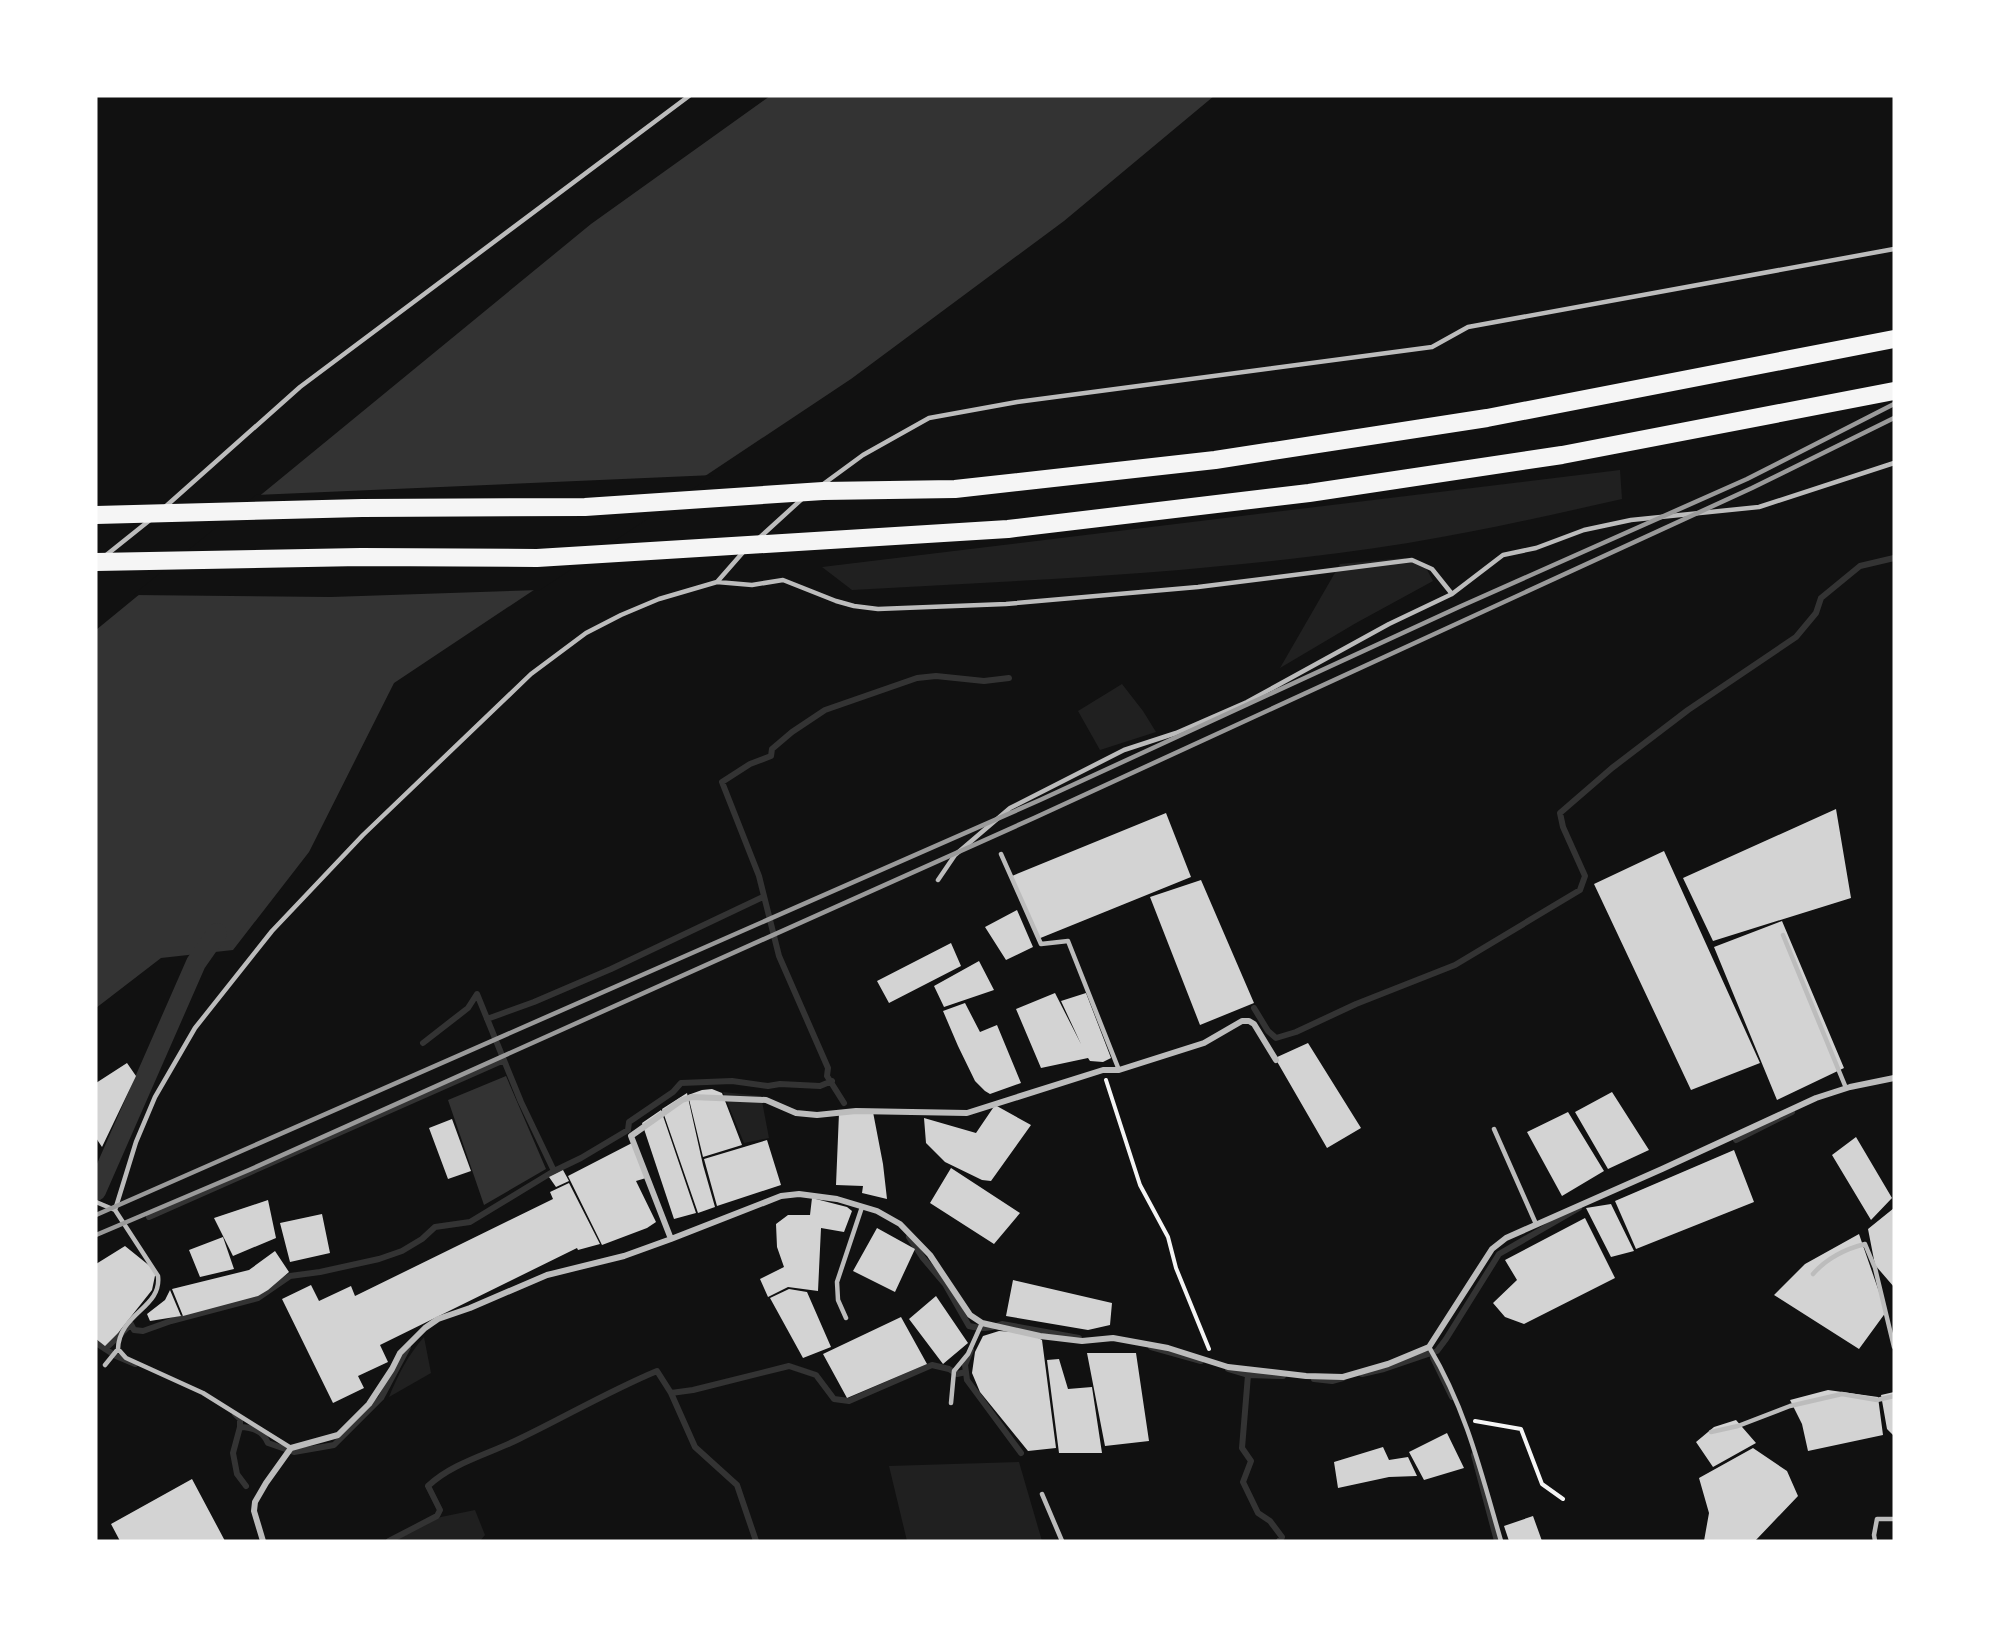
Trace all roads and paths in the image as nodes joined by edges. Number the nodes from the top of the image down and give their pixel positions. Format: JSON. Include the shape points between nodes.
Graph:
{"nodes":[{"id":1,"x":689,"y":96,"type":"edge"},
{"id":2,"x":1894,"y":249,"type":"edge"},
{"id":3,"x":1894,"y":339,"type":"edge"},
{"id":4,"x":1894,"y":391,"type":"edge"},
{"id":5,"x":1894,"y":463,"type":"edge"},
{"id":6,"x":98,"y":515,"type":"edge"},
{"id":7,"x":96,"y":562,"type":"edge"},
{"id":8,"x":717,"y":582,"type":"junction"},
{"id":9,"x":1452,"y":594,"type":"junction"},
{"id":10,"x":1001,"y":854,"type":"dead end"},
{"id":11,"x":938,"y":880,"type":"dead end"},
{"id":12,"x":1783,"y":935,"type":"dead end"},
{"id":13,"x":1276,"y":1060,"type":"dead end"},
{"id":14,"x":1103,"y":1070,"type":"junction"},
{"id":15,"x":1119,"y":1070,"type":"junction"},
{"id":16,"x":1894,"y":1078,"type":"edge"},
{"id":17,"x":1846,"y":1088,"type":"junction"},
{"id":18,"x":1494,"y":1129,"type":"dead end"},
{"id":19,"x":96,"y":1203,"type":"edge"},
{"id":20,"x":862,"y":1207,"type":"junction"},
{"id":21,"x":115,"y":1210,"type":"junction"},
{"id":22,"x":1536,"y":1224,"type":"junction"},
{"id":23,"x":671,"y":1239,"type":"junction"},
{"id":24,"x":1813,"y":1274,"type":"dead end"},
{"id":25,"x":846,"y":1318,"type":"dead end"},
{"id":26,"x":982,"y":1323,"type":"junction"},
{"id":27,"x":1429,"y":1347,"type":"junction"},
{"id":28,"x":1894,"y":1347,"type":"edge"},
{"id":29,"x":118,"y":1349,"type":"junction"},
{"id":30,"x":1210,"y":1362,"type":"junction"},
{"id":31,"x":105,"y":1365,"type":"dead end"},
{"id":32,"x":1894,"y":1396,"type":"edge"},
{"id":33,"x":951,"y":1402,"type":"dead end"},
{"id":34,"x":1465,"y":1420,"type":"junction"},
{"id":35,"x":1712,"y":1432,"type":"dead end"},
{"id":36,"x":291,"y":1448,"type":"junction"},
{"id":37,"x":1042,"y":1494,"type":"dead end"},
{"id":38,"x":1563,"y":1499,"type":"dead end"},
{"id":39,"x":1894,"y":1519,"type":"edge"},
{"id":40,"x":263,"y":1541,"type":"edge"},
{"id":41,"x":1062,"y":1541,"type":"edge"},
{"id":42,"x":1501,"y":1541,"type":"edge"},
{"id":43,"x":1875,"y":1541,"type":"edge"}],
"edges":[{"from":1,"to":7,"type":"lane","via":[[300,387],[160,512]]},
{"from":2,"to":8,"type":"lane","via":[[1467,327],[1432,347],[1017,402],[929,418],[862,455],[801,500],[744,551]]},
{"from":3,"to":6,"type":"highway","via":[[1487,418],[1215,460],[955,489],[823,491],[585,507]]},
{"from":4,"to":7,"type":"highway","via":[[1562,454],[1310,493],[1008,529],[537,558]]},
{"from":5,"to":9,"type":"lane","via":[[1759,507],[1630,520],[1584,530],[1536,548],[1503,555]]},
{"from":8,"to":9,"type":"lane","via":[[752,585],[783,580],[836,601],[878,609],[1006,604],[1198,587],[1412,560],[1432,569]]},
{"from":8,"to":21,"type":"lane","via":[[659,599],[586,633],[531,674],[363,835],[272,931],[195,1028],[155,1097]]},
{"from":9,"to":11,"type":"lane","via":[[1247,702],[1176,733],[1124,750],[1010,808],[955,855]]},
{"from":10,"to":15,"type":"lane","via":[[1041,944],[1068,941]]},
{"from":12,"to":17,"type":"lane"},
{"from":13,"to":15,"type":"street","via":[[1254,1024],[1242,1021],[1204,1043]]},
{"from":14,"to":15,"type":"street"},
{"from":14,"to":23,"type":"street","via":[[967,1113],[856,1111],[817,1115],[796,1113],[766,1100],[703,1096],[682,1100],[631,1136]]},
{"from":14,"to":30,"type":"path","via":[[1140,1185],[1168,1237],[1176,1268],[1209,1345]]},
{"from":16,"to":17,"type":"street"},
{"from":17,"to":22,"type":"street"},
{"from":18,"to":22,"type":"lane"},
{"from":19,"to":21,"type":"lane"},
{"from":20,"to":23,"type":"street","via":[[837,1199],[781,1196]]},
{"from":20,"to":25,"type":"lane","via":[[837,1282],[838,1300]]},
{"from":20,"to":26,"type":"street","via":[[900,1224],[930,1255],[970,1315]]},
{"from":21,"to":29,"type":"lane","via":[[158,1276],[159,1287],[128,1322]]},
{"from":22,"to":27,"type":"street","via":[[1492,1248]]},
{"from":23,"to":36,"type":"street","via":[[624,1256],[547,1275],[438,1319],[400,1353],[369,1404],[338,1434]]},
{"from":24,"to":28,"type":"lane","via":[[1823,1263],[1849,1248],[1865,1244],[1875,1268]]},
{"from":26,"to":30,"type":"street","via":[[1082,1341],[1113,1338],[1168,1348]]},
{"from":26,"to":33,"type":"lane","via":[[968,1354],[954,1371]]},
{"from":27,"to":30,"type":"street","via":[[1343,1377],[1306,1376]]},
{"from":27,"to":34,"type":"lane"},
{"from":29,"to":31,"type":"lane"},
{"from":29,"to":36,"type":"lane","via":[[126,1358],[203,1393]]},
{"from":32,"to":35,"type":"lane","via":[[1877,1400],[1842,1394],[1790,1406]]},
{"from":34,"to":38,"type":"path","via":[[1521,1429],[1542,1484]]},
{"from":34,"to":42,"type":"lane"},
{"from":36,"to":40,"type":"street","via":[[255,1502],[256,1522]]},
{"from":37,"to":41,"type":"lane"},
{"from":39,"to":43,"type":"lane","via":[[1877,1519]]}]}
